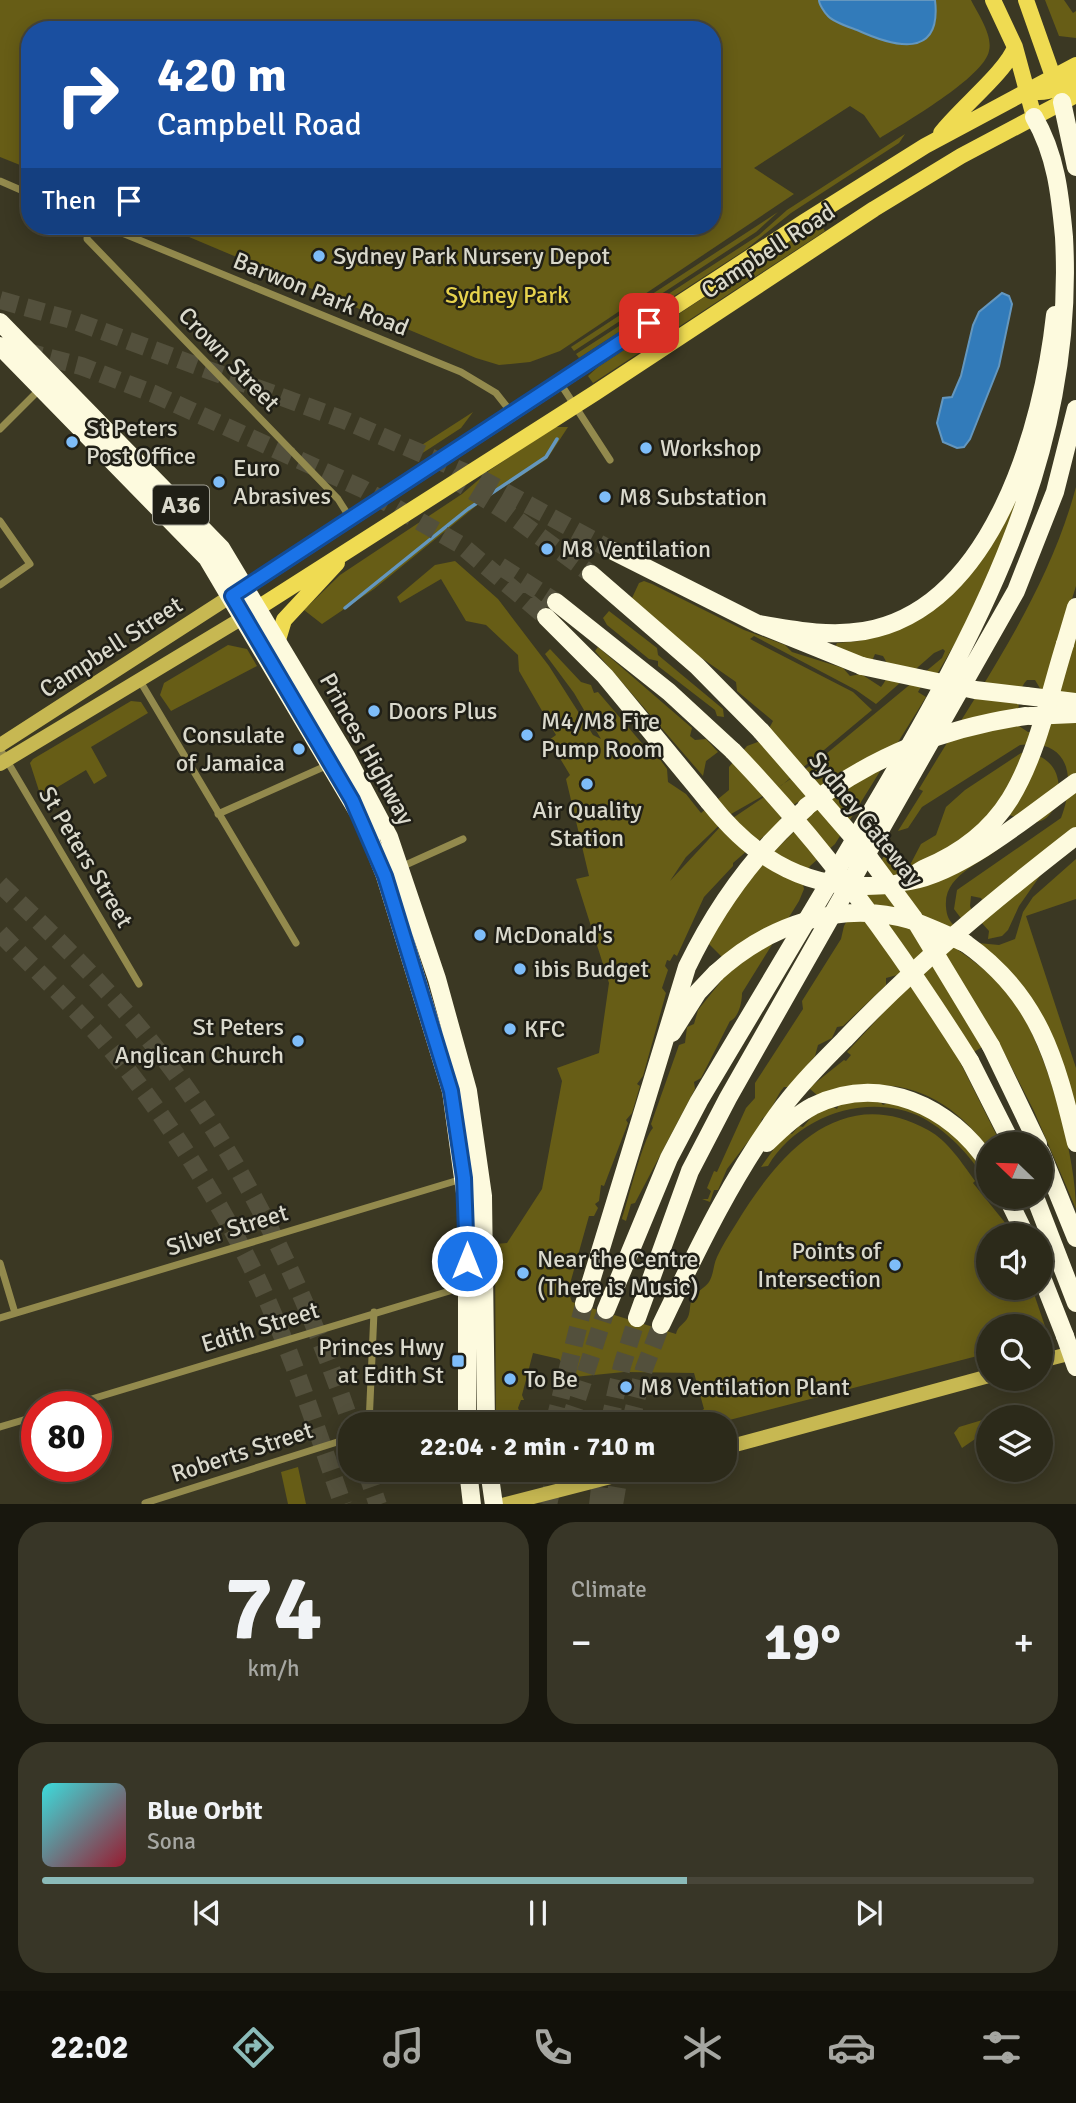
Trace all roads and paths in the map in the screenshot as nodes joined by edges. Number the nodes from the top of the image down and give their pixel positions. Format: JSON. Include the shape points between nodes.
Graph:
{"nodes":[{"id":1,"x":993,"y":0,"type":"edge"},
{"id":2,"x":1026,"y":0,"type":"edge"},
{"id":3,"x":1015,"y":47,"type":"junction"},
{"id":4,"x":1076,"y":65,"type":"edge"},
{"id":5,"x":1076,"y":80,"type":"edge"},
{"id":6,"x":1026,"y":89,"type":"junction"},
{"id":7,"x":1062,"y":90,"type":"edge"},
{"id":8,"x":1034,"y":117,"type":"junction"},
{"id":9,"x":936,"y":140,"type":"junction"},
{"id":10,"x":1075,"y":159,"type":"edge"},
{"id":11,"x":0,"y":181,"type":"edge"},
{"id":12,"x":21,"y":190,"type":"edge"},
{"id":13,"x":87,"y":235,"type":"edge"},
{"id":14,"x":127,"y":235,"type":"edge"},
{"id":15,"x":0,"y":322,"type":"edge"},
{"id":16,"x":0,"y":346,"type":"edge"},
{"id":17,"x":559,"y":382,"type":"junction"},
{"id":18,"x":41,"y":387,"type":"junction"},
{"id":19,"x":575,"y":406,"type":"junction"},
{"id":20,"x":1076,"y":409,"type":"edge"},
{"id":21,"x":512,"y":413,"type":"junction"},
{"id":22,"x":0,"y":429,"type":"edge"},
{"id":23,"x":610,"y":460,"type":"dead end"},
{"id":24,"x":351,"y":518,"type":"junction"},
{"id":25,"x":0,"y":521,"type":"edge"},
{"id":26,"x":350,"y":548,"type":"junction"},
{"id":27,"x":613,"y":551,"type":"tunnel mouth"},
{"id":28,"x":592,"y":574,"type":"tunnel mouth"},
{"id":29,"x":0,"y":585,"type":"edge"},
{"id":30,"x":239,"y":591,"type":"junction"},
{"id":31,"x":1076,"y":607,"type":"edge"},
{"id":32,"x":251,"y":612,"type":"junction"},
{"id":33,"x":758,"y":624,"type":"junction"},
{"id":34,"x":278,"y":640,"type":"junction"},
{"id":35,"x":140,"y":681,"type":"junction"},
{"id":36,"x":1076,"y":702,"type":"edge"},
{"id":37,"x":1076,"y":714,"type":"edge"},
{"id":38,"x":2,"y":754,"type":"edge"},
{"id":39,"x":331,"y":764,"type":"junction"},
{"id":40,"x":1076,"y":782,"type":"edge"},
{"id":41,"x":218,"y":814,"type":"junction"},
{"id":42,"x":1076,"y":836,"type":"edge"},
{"id":43,"x":463,"y":839,"type":"dead end"},
{"id":44,"x":392,"y":872,"type":"junction"},
{"id":45,"x":902,"y":882,"type":"junction"},
{"id":46,"x":851,"y":885,"type":"edge"},
{"id":47,"x":851,"y":885,"type":"edge"},
{"id":48,"x":851,"y":885,"type":"edge"},
{"id":49,"x":851,"y":885,"type":"edge"},
{"id":50,"x":296,"y":943,"type":"dead end"},
{"id":51,"x":139,"y":984,"type":"dead end"},
{"id":52,"x":642,"y":1108,"type":"junction"},
{"id":53,"x":1006,"y":1132,"type":"edge"},
{"id":54,"x":1032,"y":1132,"type":"edge"},
{"id":55,"x":1076,"y":1143,"type":"edge"},
{"id":56,"x":976,"y":1147,"type":"edge"},
{"id":57,"x":464,"y":1178,"type":"junction"},
{"id":58,"x":1054,"y":1184,"type":"edge"},
{"id":59,"x":1040,"y":1209,"type":"edge"},
{"id":60,"x":715,"y":1216,"type":"junction"},
{"id":61,"x":1076,"y":1238,"type":"edge"},
{"id":62,"x":0,"y":1263,"type":"edge"},
{"id":63,"x":467,"y":1286,"type":"junction"},
{"id":64,"x":1051,"y":1300,"type":"edge"},
{"id":65,"x":1076,"y":1303,"type":"edge"},
{"id":66,"x":583,"y":1304,"type":"tunnel mouth"},
{"id":67,"x":606,"y":1310,"type":"tunnel mouth"},
{"id":68,"x":374,"y":1312,"type":"junction"},
{"id":69,"x":15,"y":1313,"type":"junction"},
{"id":70,"x":0,"y":1318,"type":"edge"},
{"id":71,"x":637,"y":1318,"type":"tunnel mouth"},
{"id":72,"x":661,"y":1325,"type":"tunnel mouth"},
{"id":73,"x":1076,"y":1352,"type":"edge"},
{"id":74,"x":1053,"y":1358,"type":"edge"},
{"id":75,"x":1076,"y":1367,"type":"edge"},
{"id":76,"x":976,"y":1380,"type":"edge"},
{"id":77,"x":112,"y":1393,"type":"edge"},
{"id":78,"x":370,"y":1412,"type":"edge"},
{"id":79,"x":467,"y":1412,"type":"edge"},
{"id":80,"x":486,"y":1412,"type":"edge"},
{"id":81,"x":21,"y":1421,"type":"edge"},
{"id":82,"x":0,"y":1427,"type":"edge"},
{"id":83,"x":338,"y":1441,"type":"edge"},
{"id":84,"x":737,"y":1444,"type":"edge"},
{"id":85,"x":469,"y":1482,"type":"edge"},
{"id":86,"x":491,"y":1482,"type":"edge"},
{"id":87,"x":590,"y":1482,"type":"edge"},
{"id":88,"x":145,"y":1503,"type":"edge"},
{"id":89,"x":472,"y":1504,"type":"edge"},
{"id":90,"x":494,"y":1504,"type":"edge"},
{"id":91,"x":502,"y":1504,"type":"edge"}],
"edges":[{"from":1,"to":3,"type":"main road"},
{"from":2,"to":7,"type":"main road"},
{"from":3,"to":6,"type":"main road"},
{"from":3,"to":9,"type":"main road","via":[[1008,62],[958,110]]},
{"from":4,"to":7,"type":"main road","name":"Campbell Road"},
{"from":5,"to":7,"type":"main road"},
{"from":6,"to":7,"type":"main road","name":"Campbell Road"},
{"from":6,"to":8,"type":"main road"},
{"from":6,"to":9,"type":"main road","name":"Campbell Road"},
{"from":7,"to":8,"type":"main road","name":"Campbell Road"},
{"from":7,"to":10,"type":"highway"},
{"from":8,"to":19,"type":"main road","name":"Campbell Road","via":[[874,209]]},
{"from":8,"to":33,"type":"highway","via":[[1052,185],[1060,273],[1047,366],[1033,423],[988,532],[940,595],[898,621],[866,631],[820,634]]},
{"from":8,"to":67,"type":"highway","via":[[1049,145],[1058,182],[1066,267],[1064,331],[1055,409],[1017,540],[994,594],[937,699],[699,1101],[669,1158]]},
{"from":9,"to":17,"type":"main road","name":"Campbell Road"},
{"from":11,"to":12,"type":"street"},
{"from":13,"to":24,"type":"street","name":"Crown Street"},
{"from":14,"to":21,"type":"street","name":"Barwon Park Road","via":[[461,372],[496,393]]},
{"from":15,"to":30,"type":"highway","name":"Princes Highway","number":"A36","via":[[221,548]]},
{"from":16,"to":18,"type":"highway","name":"Princes Highway","number":"A36"},
{"from":17,"to":19,"type":"street"},
{"from":17,"to":21,"type":"main road","name":"Campbell Road"},
{"from":18,"to":22,"type":"street"},
{"from":18,"to":30,"type":"highway","name":"Princes Highway","number":"A36"},
{"from":19,"to":23,"type":"street"},
{"from":19,"to":26,"type":"main road","name":"Campbell Road"},
{"from":20,"to":71,"type":"highway","via":[[1055,492],[1016,591],[728,1098],[690,1171]]},
{"from":21,"to":24,"type":"main road","name":"Campbell Road"},
{"from":24,"to":30,"type":"main road","name":"Campbell Road"},
{"from":25,"to":29,"type":"street","via":[[30,564]]},
{"from":26,"to":32,"type":"main road","name":"Campbell Road"},
{"from":26,"to":34,"type":"main road","via":[[284,620]]},
{"from":27,"to":33,"type":"highway"},
{"from":28,"to":54,"type":"highway","name":"Sydney Gateway","bridge":true,"via":[[697,666],[761,730],[859,844],[913,917],[991,1046]]},
{"from":30,"to":32,"type":"highway","name":"Princes Highway","number":"A36"},
{"from":30,"to":38,"type":"main road","name":"Campbell Street"},
{"from":31,"to":45,"type":"highway","bridge":true,"via":[[1029,759],[1009,799],[966,845]]},
{"from":32,"to":34,"type":"highway","name":"Princes Highway","number":"A36"},
{"from":32,"to":35,"type":"main road","name":"Campbell Street"},
{"from":32,"to":39,"type":"highway","name":"Princes Highway","number":"A36"},
{"from":33,"to":36,"type":"highway","bridge":true,"via":[[862,666],[975,690]]},
{"from":34,"to":44,"type":"highway","name":"Princes Highway","number":"A36","via":[[381,819]]},
{"from":35,"to":38,"type":"main road","name":"Campbell Street"},
{"from":35,"to":41,"type":"street"},
{"from":37,"to":52,"type":"highway","bridge":true,"via":[[988,722],[904,747],[845,779],[806,807],[740,876],[704,932],[680,985]]},
{"from":38,"to":51,"type":"street","name":"St Peters Street"},
{"from":39,"to":41,"type":"street"},
{"from":39,"to":44,"type":"highway","name":"Princes Highway","number":"A36"},
{"from":40,"to":45,"type":"highway","via":[[956,864],[920,881]]},
{"from":41,"to":50,"type":"street"},
{"from":42,"to":60,"type":"highway","bridge":true,"via":[[917,967],[819,1065],[750,1155]]},
{"from":43,"to":44,"type":"street"},
{"from":44,"to":57,"type":"highway","name":"Princes Highway","number":"A36","via":[[444,1064]]},
{"from":44,"to":80,"type":"highway","name":"Princes Highway","number":"A36","via":[[441,991],[473,1122],[483,1196]]},
{"from":45,"to":46,"type":"highway","bridge":true},
{"from":47,"to":48,"type":"highway","bridge":true,"via":[[794,873],[744,843],[551,609],[669,692],[733,751]]},
{"from":49,"to":53,"type":"highway","bridge":true,"via":[[970,1061]]},
{"from":52,"to":55,"type":"highway","bridge":true,"via":[[667,1042],[716,973],[755,942],[784,928],[819,917],[880,914],[910,920],[965,943],[1020,993],[1038,1022],[1062,1086]]},
{"from":52,"to":66,"type":"highway"},
{"from":56,"to":60,"type":"highway","via":[[963,1130],[919,1102],[893,1094],[835,1098],[812,1107],[765,1145]]},
{"from":57,"to":63,"type":"highway","name":"Princes Highway","number":"A36"},
{"from":57,"to":69,"type":"street","name":"Silver Street"},
{"from":58,"to":61,"type":"highway"},
{"from":59,"to":65,"type":"highway"},
{"from":60,"to":72,"type":"highway"},
{"from":62,"to":69,"type":"street"},
{"from":63,"to":68,"type":"street","name":"Edith Street"},
{"from":63,"to":79,"type":"highway","name":"Princes Highway","number":"A36"},
{"from":64,"to":75,"type":"highway","bridge":true},
{"from":68,"to":77,"type":"street","name":"Edith Street"},
{"from":68,"to":78,"type":"street"},
{"from":69,"to":70,"type":"street","name":"Silver Street"},
{"from":73,"to":74,"type":"main road"},
{"from":76,"to":84,"type":"main road"},
{"from":81,"to":82,"type":"street"},
{"from":83,"to":88,"type":"street","name":"Roberts Street"},
{"from":85,"to":89,"type":"highway"},
{"from":86,"to":90,"type":"highway"},
{"from":87,"to":91,"type":"main road"}]}
